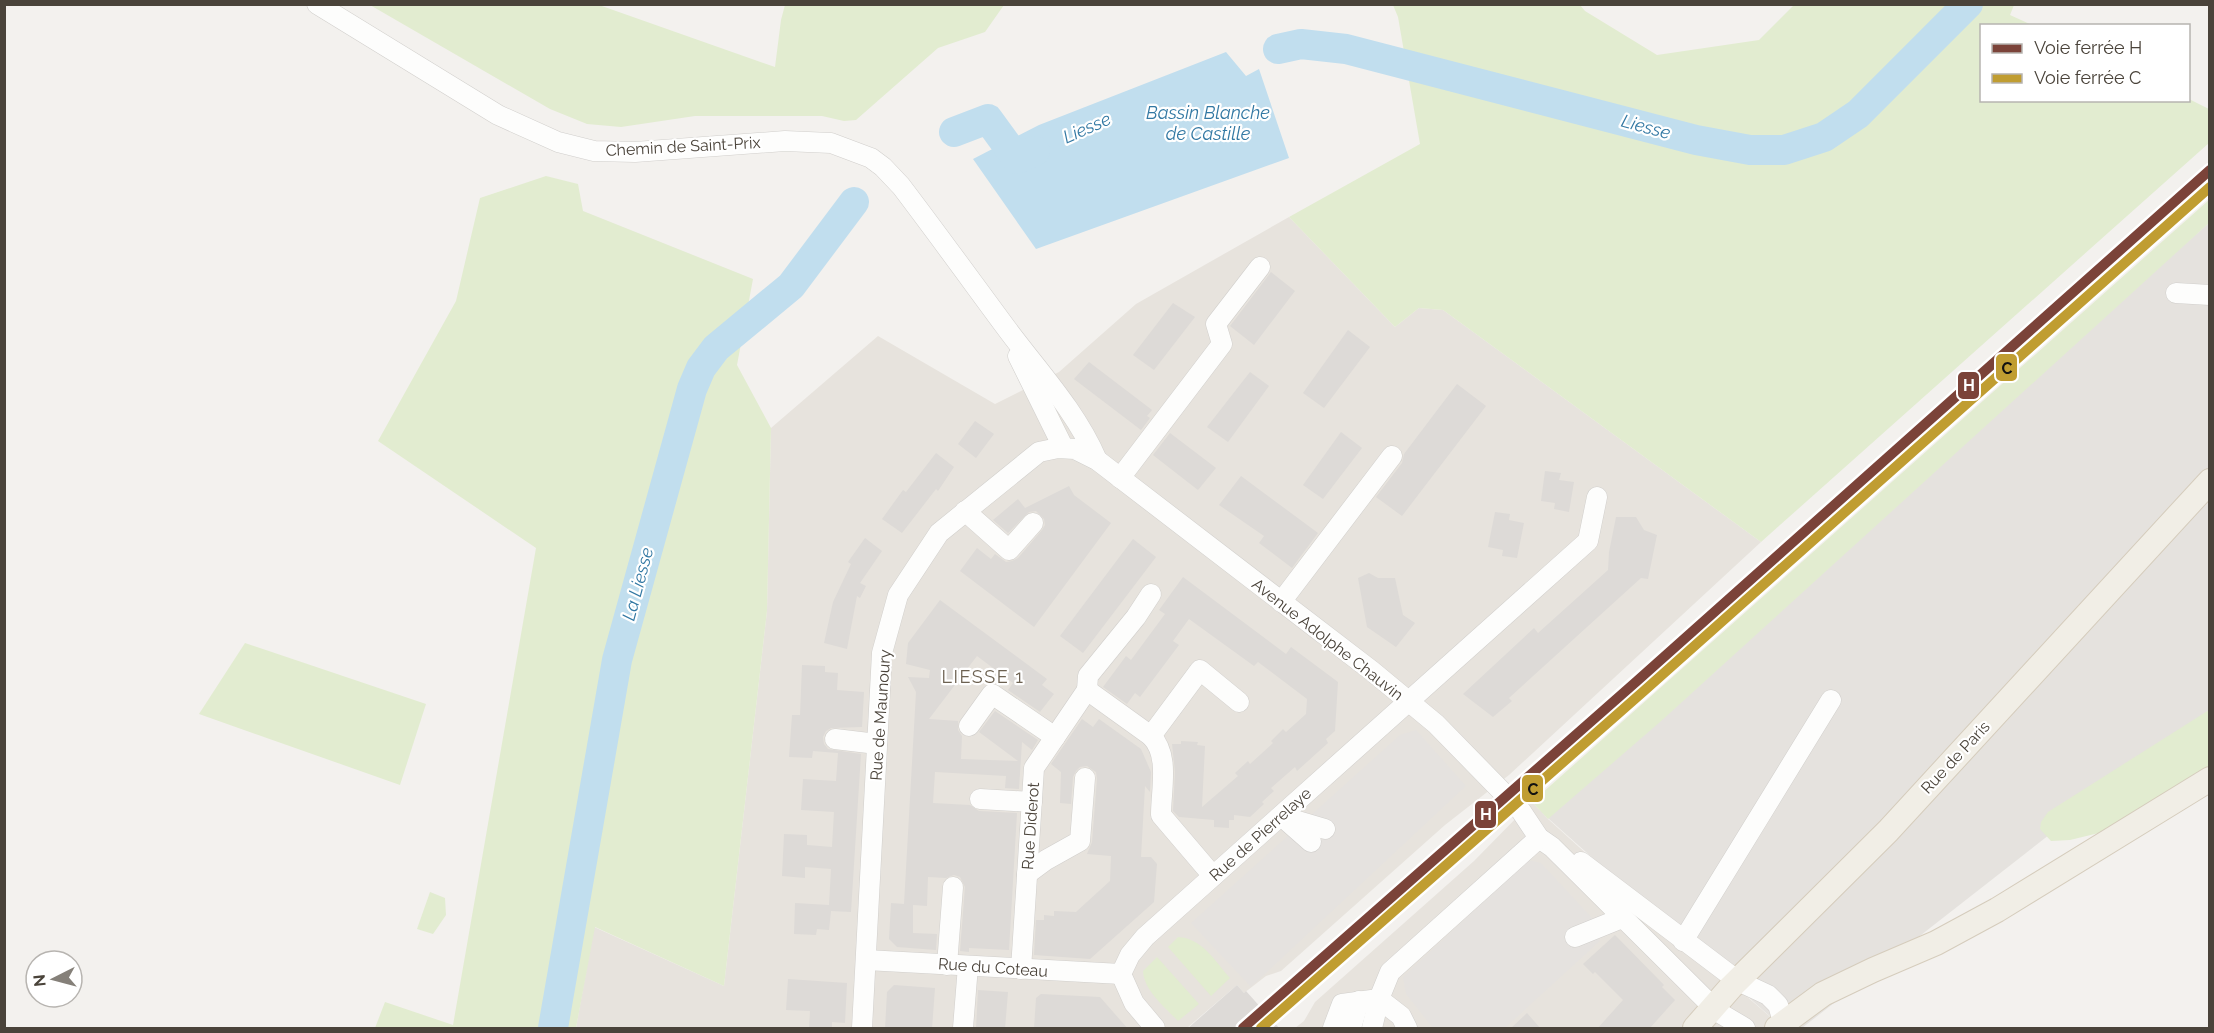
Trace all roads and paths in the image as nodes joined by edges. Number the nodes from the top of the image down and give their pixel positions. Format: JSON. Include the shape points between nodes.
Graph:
{"nodes":[{"id":1,"x":317,"y":4,"type":"edge"},
{"id":2,"x":1260,"y":267,"type":"dead end"},
{"id":3,"x":2176,"y":293,"type":"dead end"},
{"id":4,"x":2210,"y":295,"type":"edge"},
{"id":5,"x":1004,"y":324,"type":"junction"},
{"id":6,"x":1063,"y":447,"type":"junction"},
{"id":7,"x":1392,"y":456,"type":"dead end"},
{"id":8,"x":1097,"y":460,"type":"junction"},
{"id":9,"x":1120,"y":478,"type":"junction"},
{"id":10,"x":2210,"y":481,"type":"edge"},
{"id":11,"x":1597,"y":497,"type":"dead end"},
{"id":12,"x":965,"y":511,"type":"junction"},
{"id":13,"x":1033,"y":523,"type":"dead end"},
{"id":14,"x":1151,"y":594,"type":"dead end"},
{"id":15,"x":1281,"y":602,"type":"junction"},
{"id":16,"x":1087,"y":690,"type":"junction"},
{"id":17,"x":1831,"y":700,"type":"dead end"},
{"id":18,"x":1408,"y":701,"type":"junction"},
{"id":19,"x":1239,"y":702,"type":"dead end"},
{"id":20,"x":969,"y":726,"type":"dead end"},
{"id":21,"x":1151,"y":736,"type":"junction"},
{"id":22,"x":1055,"y":737,"type":"junction"},
{"id":23,"x":835,"y":739,"type":"dead end"},
{"id":24,"x":877,"y":744,"type":"junction"},
{"id":25,"x":1085,"y":778,"type":"dead end"},
{"id":26,"x":2210,"y":779,"type":"edge"},
{"id":27,"x":980,"y":799,"type":"dead end"},
{"id":28,"x":1032,"y":802,"type":"junction"},
{"id":29,"x":1281,"y":816,"type":"junction"},
{"id":30,"x":1318,"y":836,"type":"dead end"},
{"id":31,"x":1546,"y":843,"type":"junction"},
{"id":32,"x":1027,"y":874,"type":"junction"},
{"id":33,"x":1213,"y":876,"type":"junction"},
{"id":34,"x":952,"y":887,"type":"dead end"},
{"id":35,"x":1622,"y":918,"type":"junction"},
{"id":36,"x":1575,"y":937,"type":"dead end"},
{"id":37,"x":1683,"y":940,"type":"junction"},
{"id":38,"x":866,"y":960,"type":"junction"},
{"id":39,"x":946,"y":964,"type":"junction"},
{"id":40,"x":968,"y":966,"type":"junction"},
{"id":41,"x":1021,"y":969,"type":"junction"},
{"id":42,"x":1121,"y":974,"type":"junction"},
{"id":43,"x":1738,"y":981,"type":"junction"},
{"id":44,"x":1379,"y":999,"type":"junction"},
{"id":45,"x":1359,"y":1001,"type":"junction"},
{"id":46,"x":1714,"y":1007,"type":"junction"},
{"id":47,"x":1401,"y":1024,"type":"edge"},
{"id":48,"x":862,"y":1029,"type":"edge"},
{"id":49,"x":963,"y":1029,"type":"edge"},
{"id":50,"x":1155,"y":1029,"type":"edge"},
{"id":51,"x":1333,"y":1029,"type":"edge"},
{"id":52,"x":1350,"y":1029,"type":"edge"},
{"id":53,"x":1372,"y":1029,"type":"edge"},
{"id":54,"x":1695,"y":1029,"type":"edge"},
{"id":55,"x":1745,"y":1029,"type":"edge"},
{"id":56,"x":1777,"y":1029,"type":"edge"}],
"edges":[{"from":1,"to":5,"type":"street","name":"Chemin de Saint-Prix","via":[[498,115],[558,142],[594,150],[635,152],[803,141],[831,143],[872,158],[901,186]]},
{"from":2,"to":9,"type":"street","via":[[1216,324],[1222,344]]},
{"from":3,"to":4,"type":"street"},
{"from":5,"to":6,"type":"street","name":"Chemin de Saint-Prix"},
{"from":5,"to":8,"type":"street","name":"Chemin de Saint-Prix","via":[[1079,424]]},
{"from":6,"to":8,"type":"street"},
{"from":6,"to":12,"type":"street","name":"Rue de Maunoury","via":[[1039,452]]},
{"from":7,"to":15,"type":"street"},
{"from":8,"to":9,"type":"street","name":"Avenue Adolphe Chauvin"},
{"from":9,"to":15,"type":"street","name":"Avenue Adolphe Chauvin"},
{"from":10,"to":43,"type":"main road","name":"Rue de Paris","via":[[1888,831]]},
{"from":11,"to":18,"type":"street","name":"Rue de Pierrelaye","via":[[1588,541]]},
{"from":12,"to":13,"type":"street","via":[[1009,550]]},
{"from":12,"to":24,"type":"street","name":"Rue de Maunoury","via":[[939,533],[898,595],[882,653]]},
{"from":14,"to":16,"type":"street","name":"Rue Diderot","via":[[1088,676]]},
{"from":15,"to":18,"type":"street","name":"Avenue Adolphe Chauvin"},
{"from":16,"to":21,"type":"street"},
{"from":16,"to":22,"type":"street","name":"Rue Diderot"},
{"from":17,"to":37,"type":"street"},
{"from":18,"to":29,"type":"street","name":"Rue de Pierrelaye"},
{"from":18,"to":31,"type":"street","name":"Avenue Adolphe Chauvin","via":[[1495,784]]},
{"from":19,"to":21,"type":"street","via":[[1200,670]]},
{"from":20,"to":22,"type":"street","via":[[992,694]]},
{"from":21,"to":33,"type":"street","via":[[1163,756],[1161,814]]},
{"from":22,"to":28,"type":"street","name":"Rue Diderot","via":[[1034,768]]},
{"from":23,"to":24,"type":"street"},
{"from":24,"to":38,"type":"street","name":"Rue de Maunoury"},
{"from":25,"to":32,"type":"street","via":[[1080,841]]},
{"from":26,"to":56,"type":"main road","via":[[1997,910],[1936,943],[1823,994]]},
{"from":27,"to":28,"type":"street"},
{"from":28,"to":32,"type":"street","name":"Rue Diderot"},
{"from":29,"to":30,"type":"street"},
{"from":29,"to":33,"type":"street","name":"Rue de Pierrelaye"},
{"from":31,"to":35,"type":"street","name":"Avenue Adolphe Chauvin"},
{"from":31,"to":37,"type":"street","name":"Avenue Adolphe Chauvin","via":[[1571,854]]},
{"from":31,"to":44,"type":"street","via":[[1390,972]]},
{"from":32,"to":41,"type":"street","name":"Rue Diderot"},
{"from":33,"to":42,"type":"street","name":"Rue de Pierrelaye","via":[[1145,937]]},
{"from":34,"to":39,"type":"street"},
{"from":35,"to":36,"type":"street"},
{"from":35,"to":46,"type":"street","name":"Avenue Adolphe Chauvin"},
{"from":37,"to":43,"type":"street","name":"Avenue Adolphe Chauvin"},
{"from":38,"to":39,"type":"street","name":"Rue du Coteau"},
{"from":38,"to":48,"type":"street","name":"Rue de Maunoury"},
{"from":39,"to":40,"type":"street","name":"Rue du Coteau"},
{"from":40,"to":41,"type":"street","name":"Rue du Coteau"},
{"from":40,"to":49,"type":"street"},
{"from":41,"to":42,"type":"street","name":"Rue du Coteau"},
{"from":42,"to":50,"type":"street","via":[[1134,1003]]},
{"from":43,"to":46,"type":"main road","name":"Rue de Paris"},
{"from":43,"to":56,"type":"street","name":"Avenue Adolphe Chauvin","via":[[1768,995],[1778,1005],[1782,1018]]},
{"from":44,"to":45,"type":"street"},
{"from":44,"to":47,"type":"street"},
{"from":44,"to":53,"type":"street"},
{"from":45,"to":51,"type":"street","via":[[1342,1004]]},
{"from":45,"to":52,"type":"street"},
{"from":46,"to":54,"type":"main road","name":"Rue de Paris"},
{"from":46,"to":55,"type":"street","name":"Avenue Adolphe Chauvin"}]}
